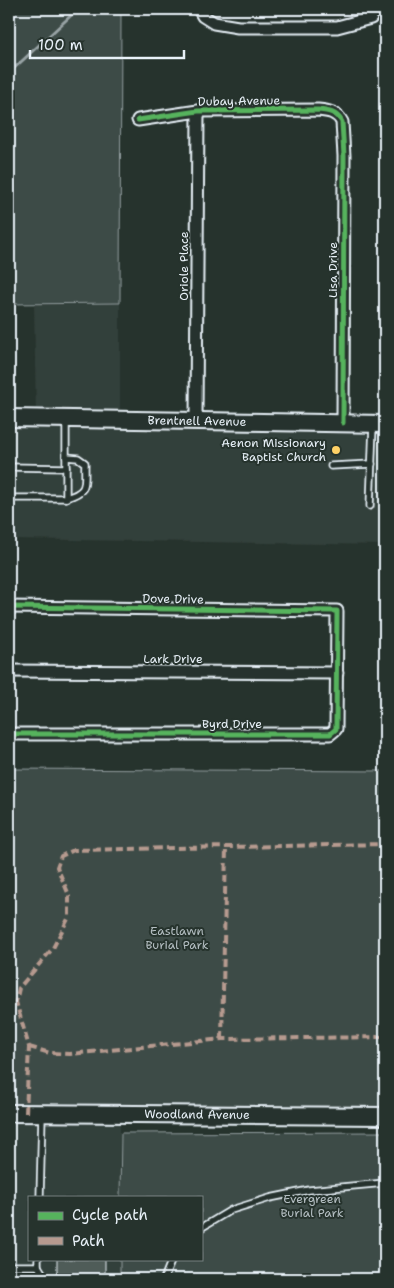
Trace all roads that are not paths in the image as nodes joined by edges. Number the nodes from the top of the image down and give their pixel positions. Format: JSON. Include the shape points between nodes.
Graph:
{"nodes":[{"id":1,"x":201,"y":12,"type":"edge"},
{"id":2,"x":371,"y":18,"type":"dead end"},
{"id":3,"x":198,"y":111,"type":"junction"},
{"id":4,"x":340,"y":117,"type":"joint"},
{"id":5,"x":138,"y":120,"type":"dead end"},
{"id":6,"x":9,"y":418,"type":"edge"},
{"id":7,"x":66,"y":419,"type":"junction"},
{"id":8,"x":196,"y":421,"type":"junction"},
{"id":9,"x":343,"y":423,"type":"junction"},
{"id":10,"x":379,"y":424,"type":"edge"},
{"id":11,"x":66,"y":458,"type":"junction"},
{"id":12,"x":372,"y":464,"type":"junction"},
{"id":13,"x":331,"y":466,"type":"dead end"},
{"id":14,"x":9,"y":467,"type":"edge"},
{"id":15,"x":66,"y":468,"type":"junction"},
{"id":16,"x":9,"y":498,"type":"edge"},
{"id":17,"x":66,"y":498,"type":"junction"},
{"id":18,"x":370,"y":506,"type":"dead end"},
{"id":19,"x":9,"y":607,"type":"edge"},
{"id":20,"x":338,"y":611,"type":"joint"},
{"id":21,"x":9,"y":672,"type":"edge"},
{"id":22,"x":337,"y":673,"type":"junction"},
{"id":23,"x":9,"y":734,"type":"edge"},
{"id":24,"x":9,"y":1113,"type":"edge"},
{"id":25,"x":42,"y":1113,"type":"junction"},
{"id":26,"x":385,"y":1116,"type":"edge"},
{"id":27,"x":385,"y":1183,"type":"edge"},
{"id":28,"x":40,"y":1196,"type":"edge"},
{"id":29,"x":202,"y":1227,"type":"edge"},
{"id":30,"x":172,"y":1260,"type":"edge"},
{"id":31,"x":38,"y":1263,"type":"edge"},
{"id":32,"x":9,"y":1266,"type":"edge"},
{"id":33,"x":46,"y":1279,"type":"edge"},
{"id":34,"x":164,"y":1279,"type":"edge"}],
"edges":[{"from":1,"to":2,"type":"street","via":[[214,23],[238,28],[337,27]]},
{"from":3,"to":4,"type":"street","name":"Dubay Avenue","via":[[318,110],[330,111]]},
{"from":3,"to":5,"type":"street","name":"Dubay Avenue"},
{"from":3,"to":8,"type":"street","name":"Oriole Place"},
{"from":4,"to":9,"type":"street","name":"Lisa Drive","via":[[344,156]]},
{"from":6,"to":7,"type":"street","name":"Brentnell Avenue"},
{"from":7,"to":8,"type":"street","name":"Brentnell Avenue"},
{"from":7,"to":11,"type":"lane"},
{"from":8,"to":9,"type":"street","name":"Brentnell Avenue"},
{"from":9,"to":10,"type":"street","name":"Brentnell Avenue"},
{"from":10,"to":12,"type":"lane"},
{"from":11,"to":15,"type":"lane"},
{"from":11,"to":17,"type":"lane","via":[[78,458],[85,463],[82,492]]},
{"from":12,"to":13,"type":"lane"},
{"from":12,"to":18,"type":"lane"},
{"from":14,"to":15,"type":"lane"},
{"from":15,"to":17,"type":"lane"},
{"from":16,"to":17,"type":"lane"},
{"from":19,"to":20,"type":"street","name":"Dove Drive"},
{"from":20,"to":22,"type":"street","name":"Byrd Drive"},
{"from":21,"to":22,"type":"street","name":"Lark Drive"},
{"from":22,"to":23,"type":"street","name":"Byrd Drive","via":[[336,729],[330,734]]},
{"from":24,"to":25,"type":"street","name":"Woodland Avenue"},
{"from":25,"to":26,"type":"street","name":"Woodland Avenue"},
{"from":25,"to":28,"type":"lane"},
{"from":27,"to":29,"type":"lane","via":[[309,1190],[270,1198],[231,1210]]},
{"from":30,"to":34,"type":"lane"},
{"from":31,"to":32,"type":"lane"},
{"from":31,"to":33,"type":"lane"}]}
